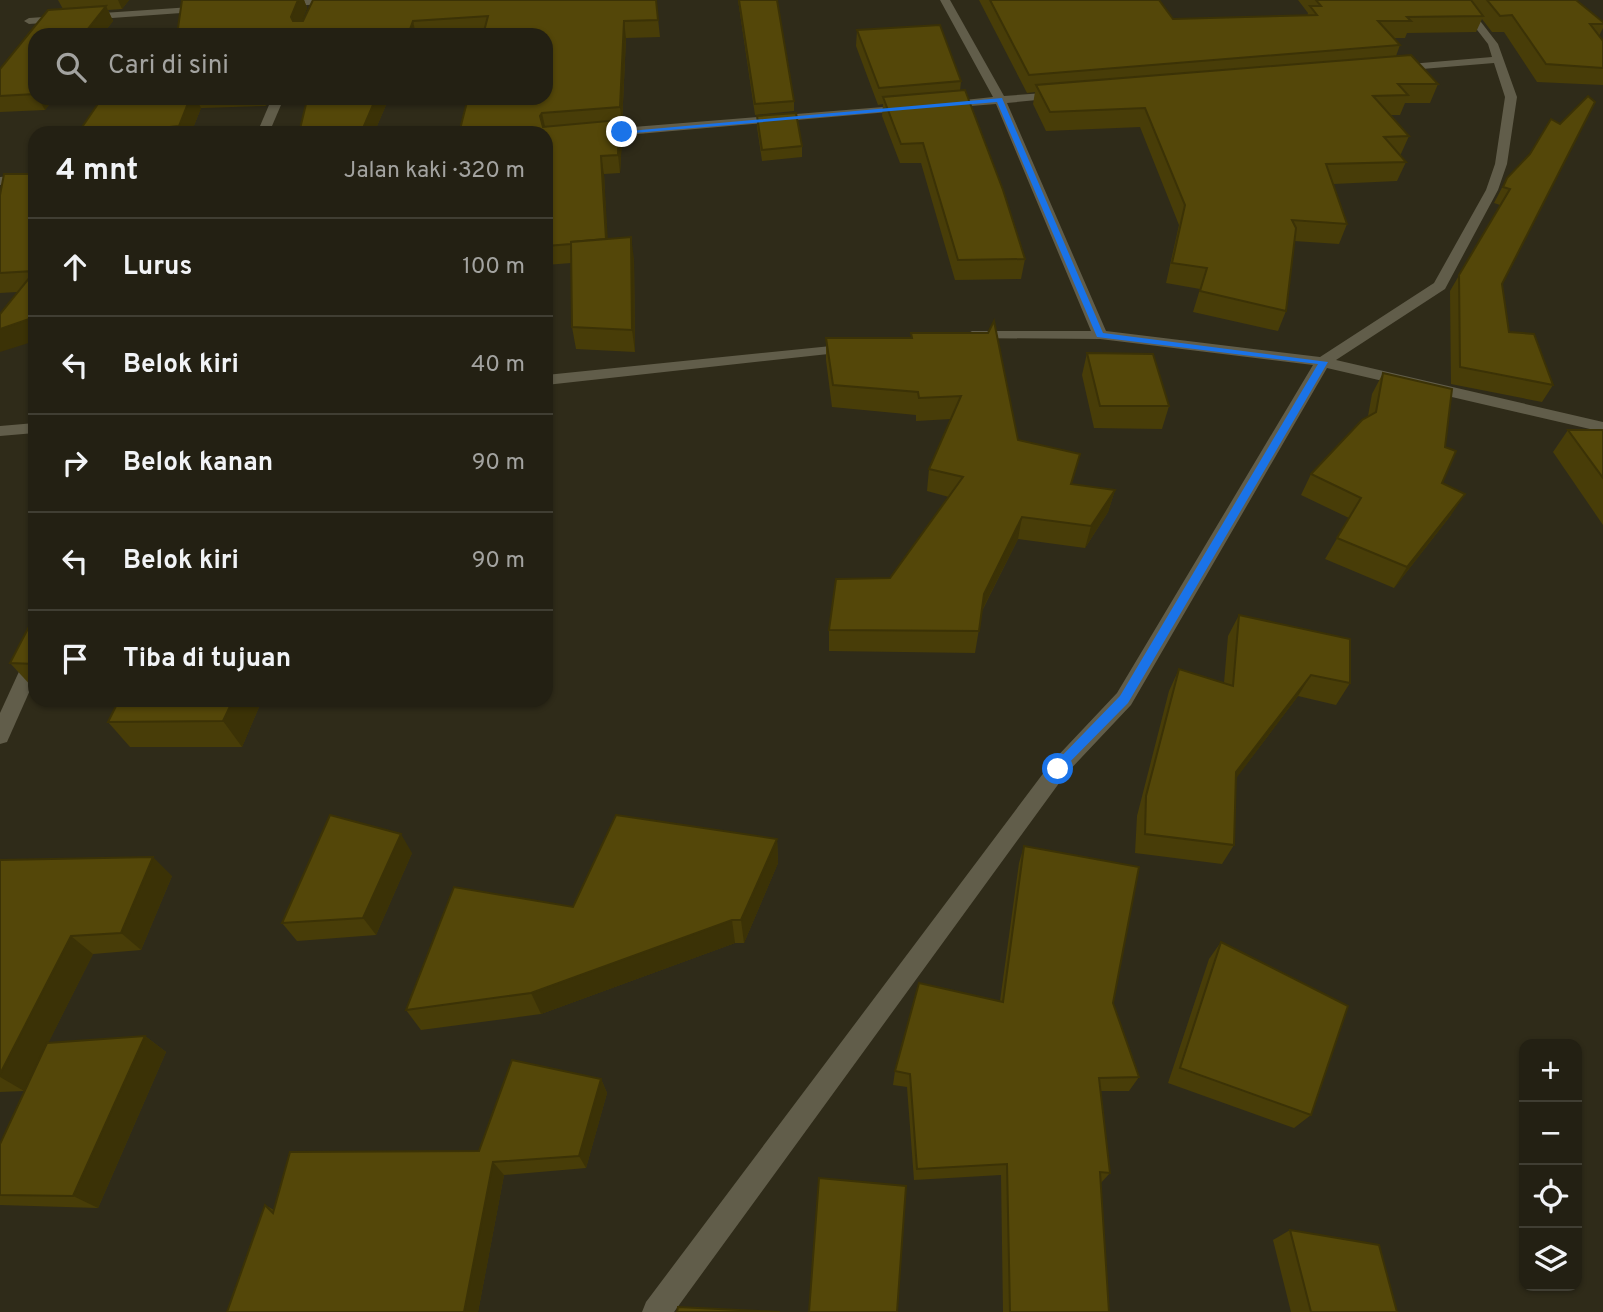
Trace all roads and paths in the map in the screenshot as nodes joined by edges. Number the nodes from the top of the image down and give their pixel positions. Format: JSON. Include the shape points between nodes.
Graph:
{"nodes":[{"id":1,"x":335,"y":0,"type":"edge"},
{"id":2,"x":945,"y":0,"type":"edge"},
{"id":3,"x":1459,"y":0,"type":"edge"},
{"id":4,"x":318,"y":1,"type":"edge"},
{"id":5,"x":263,"y":5,"type":"edge"},
{"id":6,"x":221,"y":8,"type":"edge"},
{"id":7,"x":313,"y":13,"type":"edge"},
{"id":8,"x":29,"y":21,"type":"dead end"},
{"id":9,"x":1498,"y":60,"type":"junction"},
{"id":10,"x":1387,"y":69,"type":"edge"},
{"id":11,"x":1069,"y":94,"type":"edge"},
{"id":12,"x":1000,"y":100,"type":"junction"},
{"id":13,"x":275,"y":105,"type":"edge"},
{"id":14,"x":930,"y":106,"type":"edge"},
{"id":15,"x":917,"y":107,"type":"edge"},
{"id":16,"x":266,"y":126,"type":"edge"},
{"id":17,"x":553,"y":137,"type":"edge"},
{"id":18,"x":28,"y":179,"type":"edge"},
{"id":19,"x":0,"y":181,"type":"edge"},
{"id":20,"x":1100,"y":335,"type":"junction"},
{"id":21,"x":960,"y":337,"type":"edge"},
{"id":22,"x":868,"y":347,"type":"edge"},
{"id":23,"x":1323,"y":362,"type":"junction"},
{"id":24,"x":553,"y":379,"type":"edge"},
{"id":25,"x":1603,"y":427,"type":"edge"},
{"id":26,"x":28,"y":428,"type":"edge"},
{"id":27,"x":0,"y":430,"type":"edge"},
{"id":28,"x":28,"y":673,"type":"edge"},
{"id":29,"x":0,"y":736,"type":"edge"},
{"id":30,"x":656,"y":1312,"type":"edge"}],
"edges":[{"from":1,"to":4,"type":"street"},
{"from":2,"to":12,"type":"street"},
{"from":3,"to":9,"type":"street","via":[[1493,44]]},
{"from":4,"to":5,"type":"street"},
{"from":4,"to":7,"type":"street"},
{"from":6,"to":8,"type":"street"},
{"from":9,"to":10,"type":"street"},
{"from":9,"to":23,"type":"street","via":[[1511,97],[1501,164],[1492,190],[1440,286]]},
{"from":11,"to":12,"type":"street"},
{"from":12,"to":14,"type":"street"},
{"from":12,"to":20,"type":"street"},
{"from":13,"to":16,"type":"street"},
{"from":15,"to":17,"type":"street"},
{"from":18,"to":19,"type":"street"},
{"from":20,"to":21,"type":"street"},
{"from":20,"to":23,"type":"street"},
{"from":22,"to":24,"type":"street"},
{"from":23,"to":25,"type":"street"},
{"from":23,"to":30,"type":"street","via":[[1124,699],[1058,769]]},
{"from":26,"to":27,"type":"street"},
{"from":28,"to":29,"type":"street"}]}
